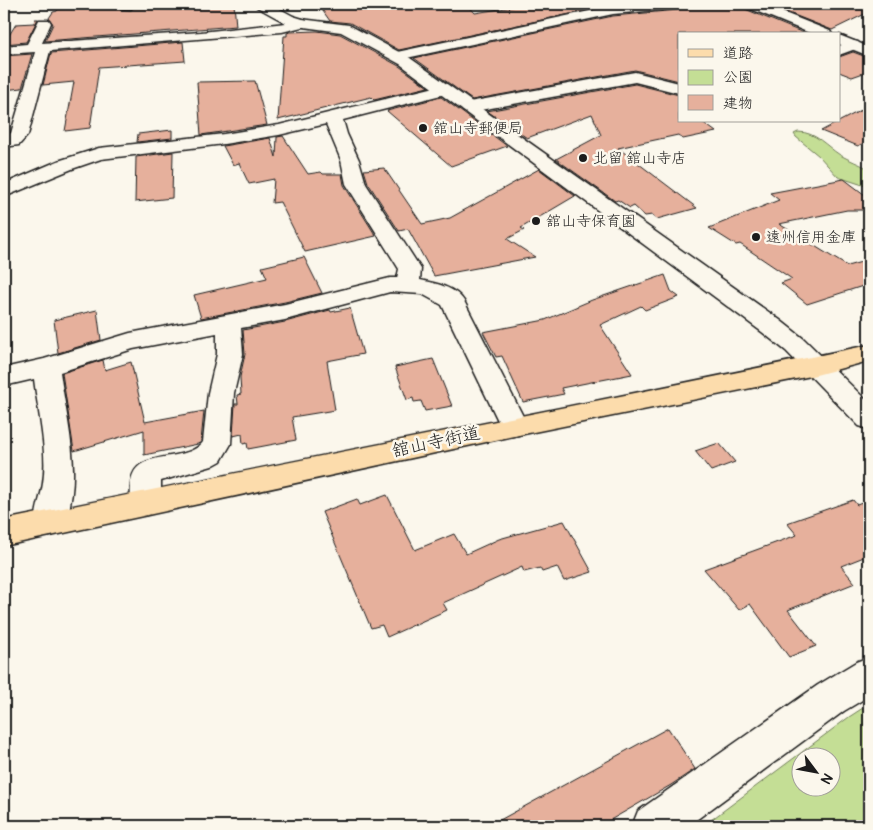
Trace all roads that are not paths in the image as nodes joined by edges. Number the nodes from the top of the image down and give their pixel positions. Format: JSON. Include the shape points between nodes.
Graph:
{"nodes":[{"id":1,"x":122,"y":4,"type":"edge"},
{"id":2,"x":131,"y":4,"type":"edge"},
{"id":3,"x":262,"y":4,"type":"edge"},
{"id":4,"x":678,"y":4,"type":"edge"},
{"id":5,"x":751,"y":4,"type":"edge"},
{"id":6,"x":44,"y":23,"type":"dead end"},
{"id":7,"x":301,"y":23,"type":"junction"},
{"id":8,"x":821,"y":32,"type":"edge"},
{"id":9,"x":38,"y":48,"type":"junction"},
{"id":10,"x":846,"y":48,"type":"edge"},
{"id":11,"x":4,"y":50,"type":"edge"},
{"id":12,"x":869,"y":52,"type":"edge"},
{"id":13,"x":397,"y":56,"type":"junction"},
{"id":14,"x":678,"y":88,"type":"edge"},
{"id":15,"x":443,"y":90,"type":"junction"},
{"id":16,"x":469,"y":108,"type":"junction"},
{"id":17,"x":333,"y":116,"type":"junction"},
{"id":18,"x":4,"y":142,"type":"edge"},
{"id":19,"x":4,"y":191,"type":"edge"},
{"id":20,"x":408,"y":284,"type":"junction"},
{"id":21,"x":229,"y":324,"type":"junction"},
{"id":22,"x":869,"y":353,"type":"edge"},
{"id":23,"x":816,"y":366,"type":"junction"},
{"id":24,"x":46,"y":367,"type":"junction"},
{"id":25,"x":4,"y":377,"type":"edge"},
{"id":26,"x":869,"y":419,"type":"edge"},
{"id":27,"x":514,"y":426,"type":"junction"},
{"id":28,"x":146,"y":503,"type":"junction"},
{"id":29,"x":50,"y":523,"type":"junction"},
{"id":30,"x":4,"y":533,"type":"edge"},
{"id":31,"x":869,"y":675,"type":"edge"},
{"id":32,"x":653,"y":826,"type":"edge"}],
"edges":[{"from":1,"to":2,"type":"street"},
{"from":3,"to":7,"type":"street"},
{"from":4,"to":13,"type":"street","via":[[613,10]]},
{"from":5,"to":8,"type":"street"},
{"from":6,"to":9,"type":"street"},
{"from":7,"to":9,"type":"street","via":[[193,44]]},
{"from":7,"to":13,"type":"street","via":[[344,28]]},
{"from":9,"to":11,"type":"street"},
{"from":9,"to":18,"type":"street","via":[[19,135],[13,141]]},
{"from":10,"to":12,"type":"street"},
{"from":13,"to":15,"type":"street"},
{"from":14,"to":16,"type":"street","via":[[635,77]]},
{"from":15,"to":16,"type":"street"},
{"from":15,"to":17,"type":"street"},
{"from":16,"to":23,"type":"street","via":[[771,326]]},
{"from":17,"to":19,"type":"street","via":[[279,130],[204,133],[99,154]]},
{"from":17,"to":20,"type":"street","via":[[356,184],[410,269]]},
{"from":20,"to":21,"type":"street","via":[[390,285]]},
{"from":20,"to":27,"type":"street","via":[[425,286],[452,301]]},
{"from":21,"to":24,"type":"street","via":[[130,341]]},
{"from":21,"to":28,"type":"street","via":[[230,354],[221,393],[214,451],[198,461],[150,473],[146,479]]},
{"from":22,"to":23,"type":"main road","name":"舘山寺街道"},
{"from":23,"to":26,"type":"street"},
{"from":23,"to":27,"type":"main road","name":"舘山寺街道"},
{"from":24,"to":25,"type":"street"},
{"from":24,"to":29,"type":"street","via":[[59,465]]},
{"from":27,"to":28,"type":"main road","name":"舘山寺街道"},
{"from":28,"to":29,"type":"main road","name":"舘山寺街道"},
{"from":29,"to":30,"type":"main road","name":"舘山寺街道"},
{"from":31,"to":32,"type":"street","via":[[831,698]]}]}
